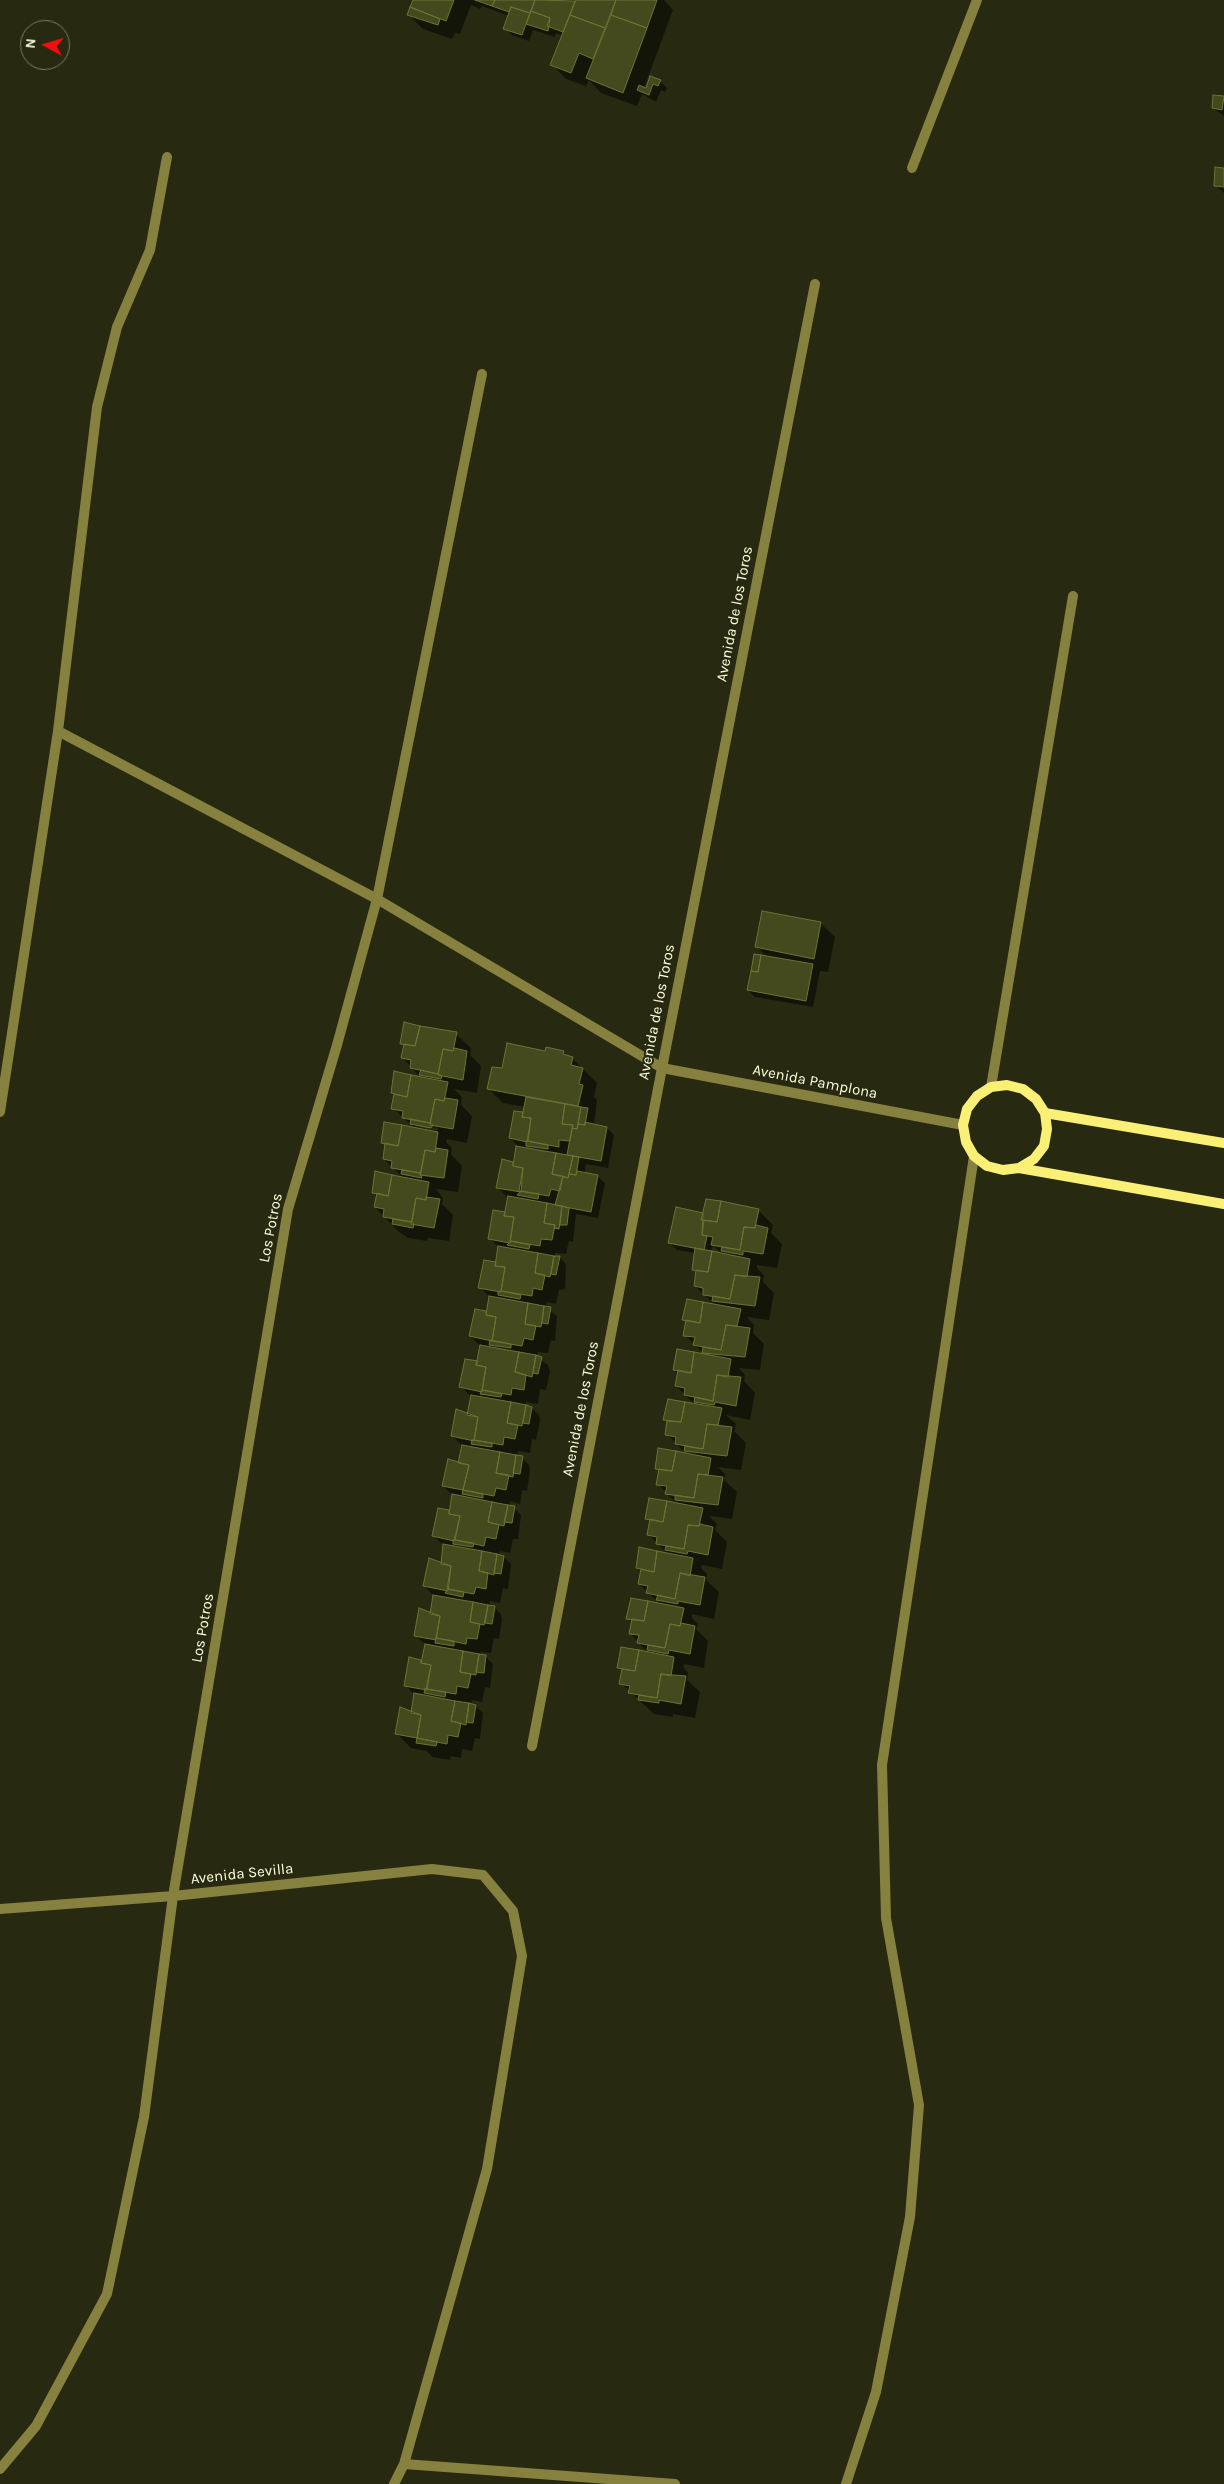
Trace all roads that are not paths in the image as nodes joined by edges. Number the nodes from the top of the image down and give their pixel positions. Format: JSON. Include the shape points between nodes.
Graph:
{"nodes":[{"id":1,"x":977,"y":0,"type":"edge"},
{"id":2,"x":167,"y":157,"type":"dead end"},
{"id":3,"x":912,"y":168,"type":"dead end"},
{"id":4,"x":815,"y":284,"type":"dead end"},
{"id":5,"x":482,"y":374,"type":"dead end"},
{"id":6,"x":1073,"y":596,"type":"dead end"},
{"id":7,"x":58,"y":732,"type":"junction"},
{"id":8,"x":377,"y":899,"type":"junction"},
{"id":9,"x":662,"y":1068,"type":"junction"},
{"id":10,"x":991,"y":1087,"type":"junction"},
{"id":11,"x":0,"y":1112,"type":"edge"},
{"id":12,"x":1045,"y":1113,"type":"junction"},
{"id":13,"x":963,"y":1125,"type":"junction"},
{"id":14,"x":1224,"y":1143,"type":"edge"},
{"id":15,"x":974,"y":1156,"type":"junction"},
{"id":16,"x":1019,"y":1168,"type":"junction"},
{"id":17,"x":1224,"y":1204,"type":"edge"},
{"id":18,"x":532,"y":1746,"type":"dead end"},
{"id":19,"x":173,"y":1896,"type":"junction"},
{"id":20,"x":2,"y":1909,"type":"edge"},
{"id":21,"x":404,"y":2464,"type":"junction"},
{"id":22,"x":0,"y":2469,"type":"edge"},
{"id":23,"x":394,"y":2484,"type":"edge"},
{"id":24,"x":675,"y":2484,"type":"edge"},
{"id":25,"x":846,"y":2484,"type":"edge"}],
"edges":[{"from":1,"to":3,"type":"street"},
{"from":2,"to":7,"type":"street","via":[[150,250],[117,327],[97,407]]},
{"from":4,"to":9,"type":"street","name":"Avenida de los Toros"},
{"from":5,"to":8,"type":"street","name":"Los Potros"},
{"from":6,"to":10,"type":"street"},
{"from":7,"to":8,"type":"street"},
{"from":7,"to":11,"type":"street"},
{"from":8,"to":9,"type":"street"},
{"from":8,"to":19,"type":"street","name":"Los Potros","via":[[288,1208]]},
{"from":9,"to":13,"type":"street","name":"Avenida Pamplona"},
{"from":9,"to":18,"type":"street","name":"Avenida de los Toros"},
{"from":10,"to":12,"type":"street","via":[[1007,1085],[1023,1089],[1036,1099]]},
{"from":10,"to":13,"type":"street","via":[[977,1096],[967,1109]]},
{"from":12,"to":14,"type":"street"},
{"from":12,"to":16,"type":"street","via":[[1044,1146],[1034,1159]]},
{"from":13,"to":15,"type":"street","via":[[966,1142]]},
{"from":15,"to":16,"type":"street","via":[[987,1166],[1003,1170]]},
{"from":15,"to":25,"type":"street","via":[[882,1765],[886,1918],[919,2105],[910,2217],[876,2392]]},
{"from":16,"to":17,"type":"street"},
{"from":19,"to":20,"type":"street","name":"Avenida Sevilla"},
{"from":19,"to":21,"type":"street","name":"Avenida Sevilla","via":[[432,1869],[483,1875],[513,1911],[522,1956],[487,2169]]},
{"from":19,"to":22,"type":"street","name":"Los Potros","via":[[144,2117],[107,2294],[36,2426]]},
{"from":21,"to":23,"type":"street"},
{"from":21,"to":24,"type":"street"}]}
